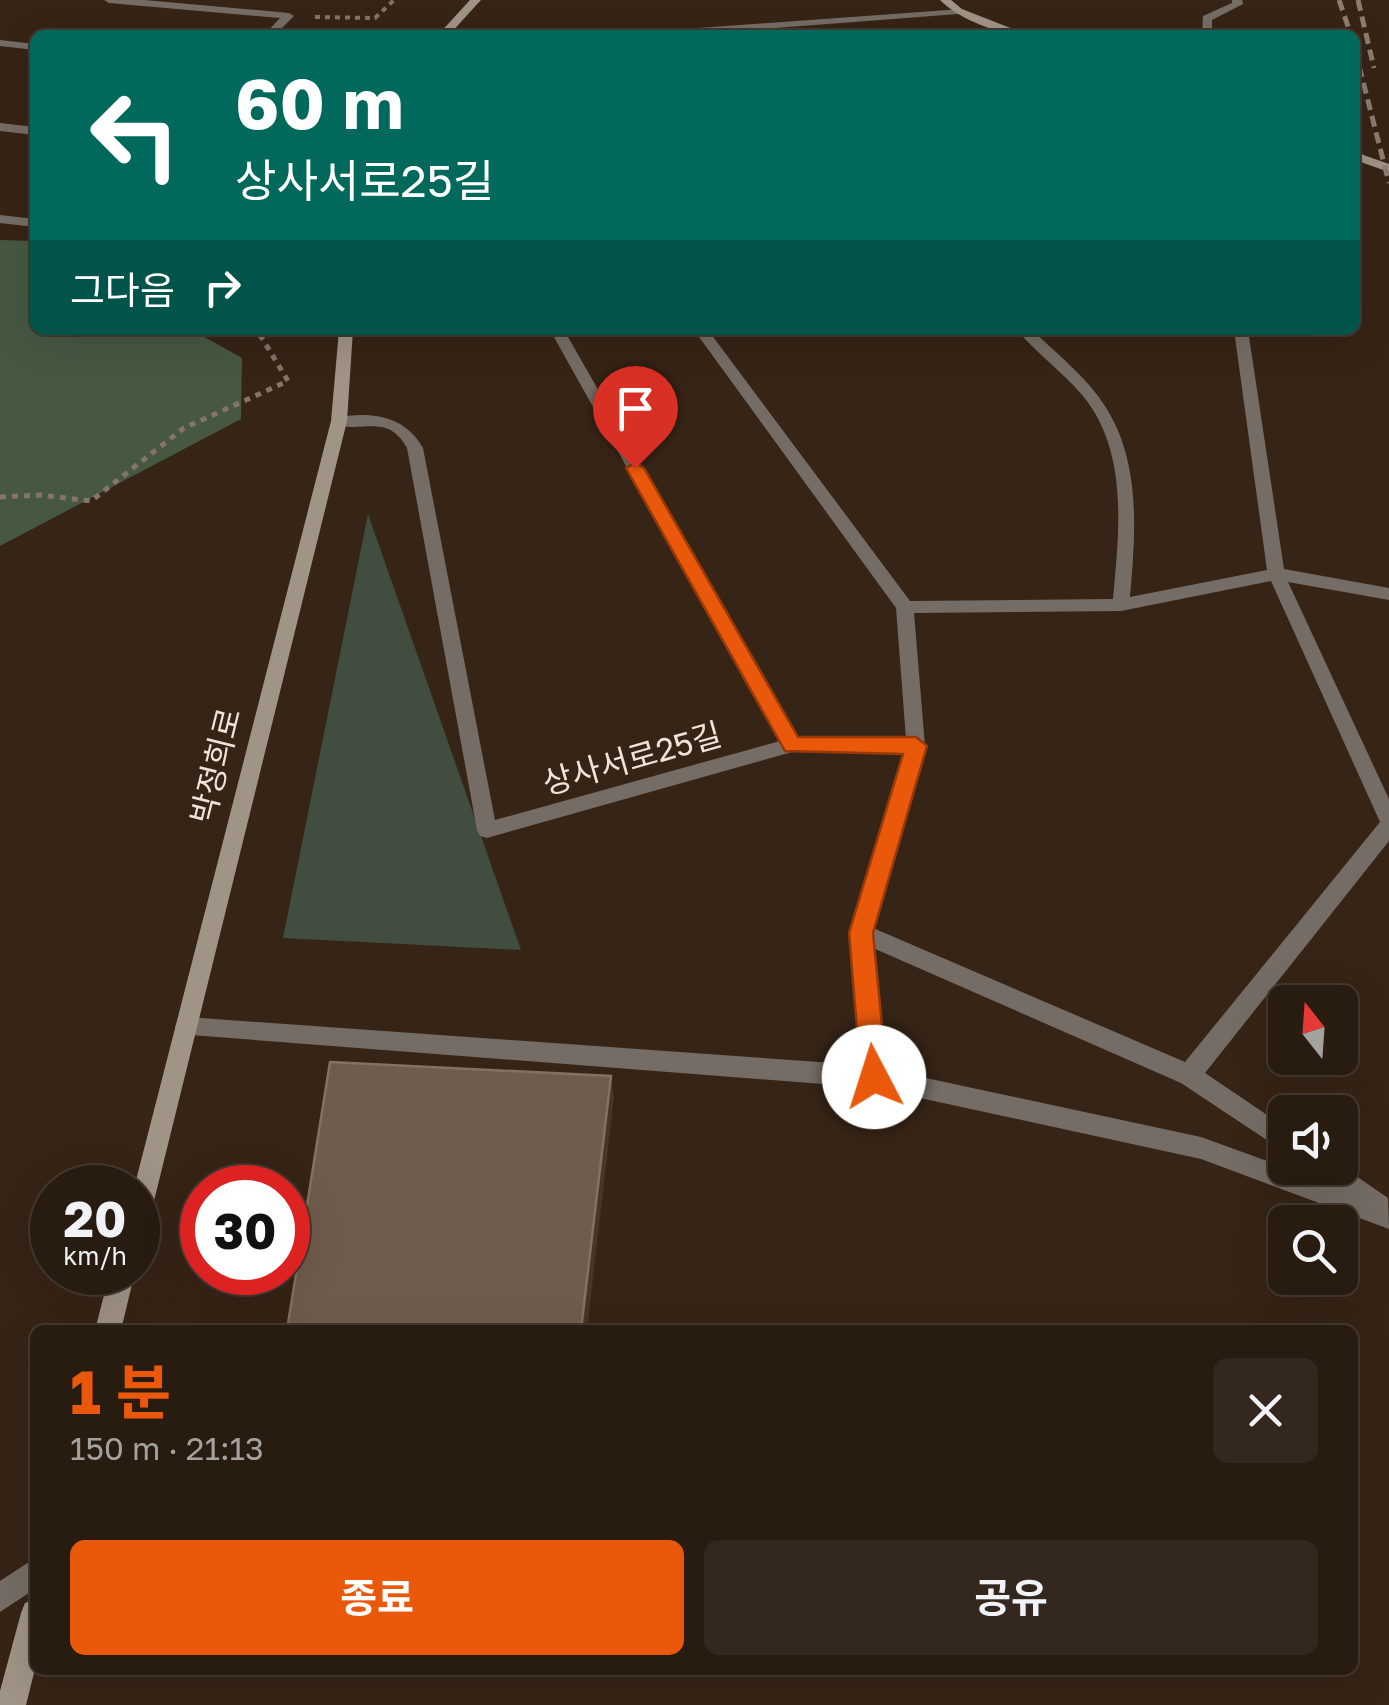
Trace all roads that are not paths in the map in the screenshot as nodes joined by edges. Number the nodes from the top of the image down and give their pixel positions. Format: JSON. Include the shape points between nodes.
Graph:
{"nodes":[{"id":1,"x":109,"y":0,"type":"edge"},
{"id":2,"x":476,"y":0,"type":"edge"},
{"id":3,"x":927,"y":0,"type":"edge"},
{"id":4,"x":945,"y":0,"type":"edge"},
{"id":5,"x":1237,"y":0,"type":"edge"},
{"id":6,"x":190,"y":4,"type":"edge"},
{"id":7,"x":958,"y":11,"type":"junction"},
{"id":8,"x":275,"y":30,"type":"edge"},
{"id":9,"x":448,"y":30,"type":"edge"},
{"id":10,"x":708,"y":30,"type":"edge"},
{"id":11,"x":1009,"y":30,"type":"edge"},
{"id":12,"x":1207,"y":30,"type":"edge"},
{"id":13,"x":0,"y":43,"type":"edge"},
{"id":14,"x":30,"y":46,"type":"edge"},
{"id":15,"x":0,"y":127,"type":"edge"},
{"id":16,"x":30,"y":130,"type":"edge"},
{"id":17,"x":1360,"y":149,"type":"edge"},
{"id":18,"x":1360,"y":158,"type":"edge"},
{"id":19,"x":1389,"y":158,"type":"edge"},
{"id":20,"x":1389,"y":168,"type":"edge"},
{"id":21,"x":0,"y":219,"type":"edge"},
{"id":22,"x":30,"y":222,"type":"edge"},
{"id":23,"x":346,"y":335,"type":"edge"},
{"id":24,"x":560,"y":335,"type":"edge"},
{"id":25,"x":705,"y":335,"type":"edge"},
{"id":26,"x":1029,"y":335,"type":"edge"},
{"id":27,"x":1242,"y":335,"type":"edge"},
{"id":28,"x":339,"y":421,"type":"junction"},
{"id":29,"x":1276,"y":574,"type":"junction"},
{"id":30,"x":1389,"y":594,"type":"edge"},
{"id":31,"x":1122,"y":606,"type":"junction"},
{"id":32,"x":906,"y":608,"type":"junction"},
{"id":33,"x":792,"y":746,"type":"junction"},
{"id":34,"x":916,"y":746,"type":"junction"},
{"id":35,"x":1389,"y":823,"type":"edge"},
{"id":36,"x":861,"y":933,"type":"junction"},
{"id":37,"x":186,"y":1027,"type":"junction"},
{"id":38,"x":1189,"y":1075,"type":"junction"},
{"id":39,"x":874,"y":1077,"type":"junction"},
{"id":40,"x":1268,"y":1129,"type":"edge"},
{"id":41,"x":151,"y":1165,"type":"edge"},
{"id":42,"x":1348,"y":1185,"type":"edge"},
{"id":43,"x":1389,"y":1214,"type":"edge"},
{"id":44,"x":117,"y":1295,"type":"edge"},
{"id":45,"x":109,"y":1325,"type":"edge"},
{"id":46,"x":30,"y":1576,"type":"edge"},
{"id":47,"x":0,"y":1598,"type":"edge"},
{"id":48,"x":30,"y":1632,"type":"edge"},
{"id":49,"x":11,"y":1705,"type":"edge"}],
"edges":[{"from":1,"to":6,"type":"street"},
{"from":2,"to":9,"type":"street"},
{"from":3,"to":7,"type":"street"},
{"from":4,"to":7,"type":"street"},
{"from":5,"to":12,"type":"street","via":[[1207,18]]},
{"from":6,"to":8,"type":"street","via":[[289,16]]},
{"from":7,"to":10,"type":"street"},
{"from":7,"to":11,"type":"street"},
{"from":13,"to":14,"type":"street"},
{"from":15,"to":16,"type":"street"},
{"from":17,"to":19,"type":"street"},
{"from":18,"to":20,"type":"street"},
{"from":21,"to":22,"type":"street"},
{"from":23,"to":28,"type":"street","name":"박정희로"},
{"from":24,"to":33,"type":"street"},
{"from":25,"to":32,"type":"street"},
{"from":26,"to":31,"type":"street","via":[[1085,390],[1112,432],[1122,482]]},
{"from":27,"to":29,"type":"street"},
{"from":28,"to":33,"type":"street","name":"상사서로25길","via":[[396,423],[414,444],[487,830]]},
{"from":28,"to":37,"type":"street","name":"박정희로"},
{"from":29,"to":30,"type":"street"},
{"from":29,"to":31,"type":"street"},
{"from":29,"to":35,"type":"street"},
{"from":31,"to":32,"type":"street"},
{"from":32,"to":34,"type":"street"},
{"from":33,"to":34,"type":"street","name":"상사서로25길"},
{"from":34,"to":36,"type":"street"},
{"from":35,"to":38,"type":"street"},
{"from":36,"to":38,"type":"street"},
{"from":36,"to":39,"type":"street"},
{"from":37,"to":39,"type":"street"},
{"from":37,"to":41,"type":"street","name":"박정희로"},
{"from":38,"to":40,"type":"street"},
{"from":39,"to":43,"type":"street","via":[[1201,1148]]},
{"from":42,"to":43,"type":"street"},
{"from":44,"to":45,"type":"street"},
{"from":46,"to":47,"type":"street"},
{"from":48,"to":49,"type":"street"}]}
